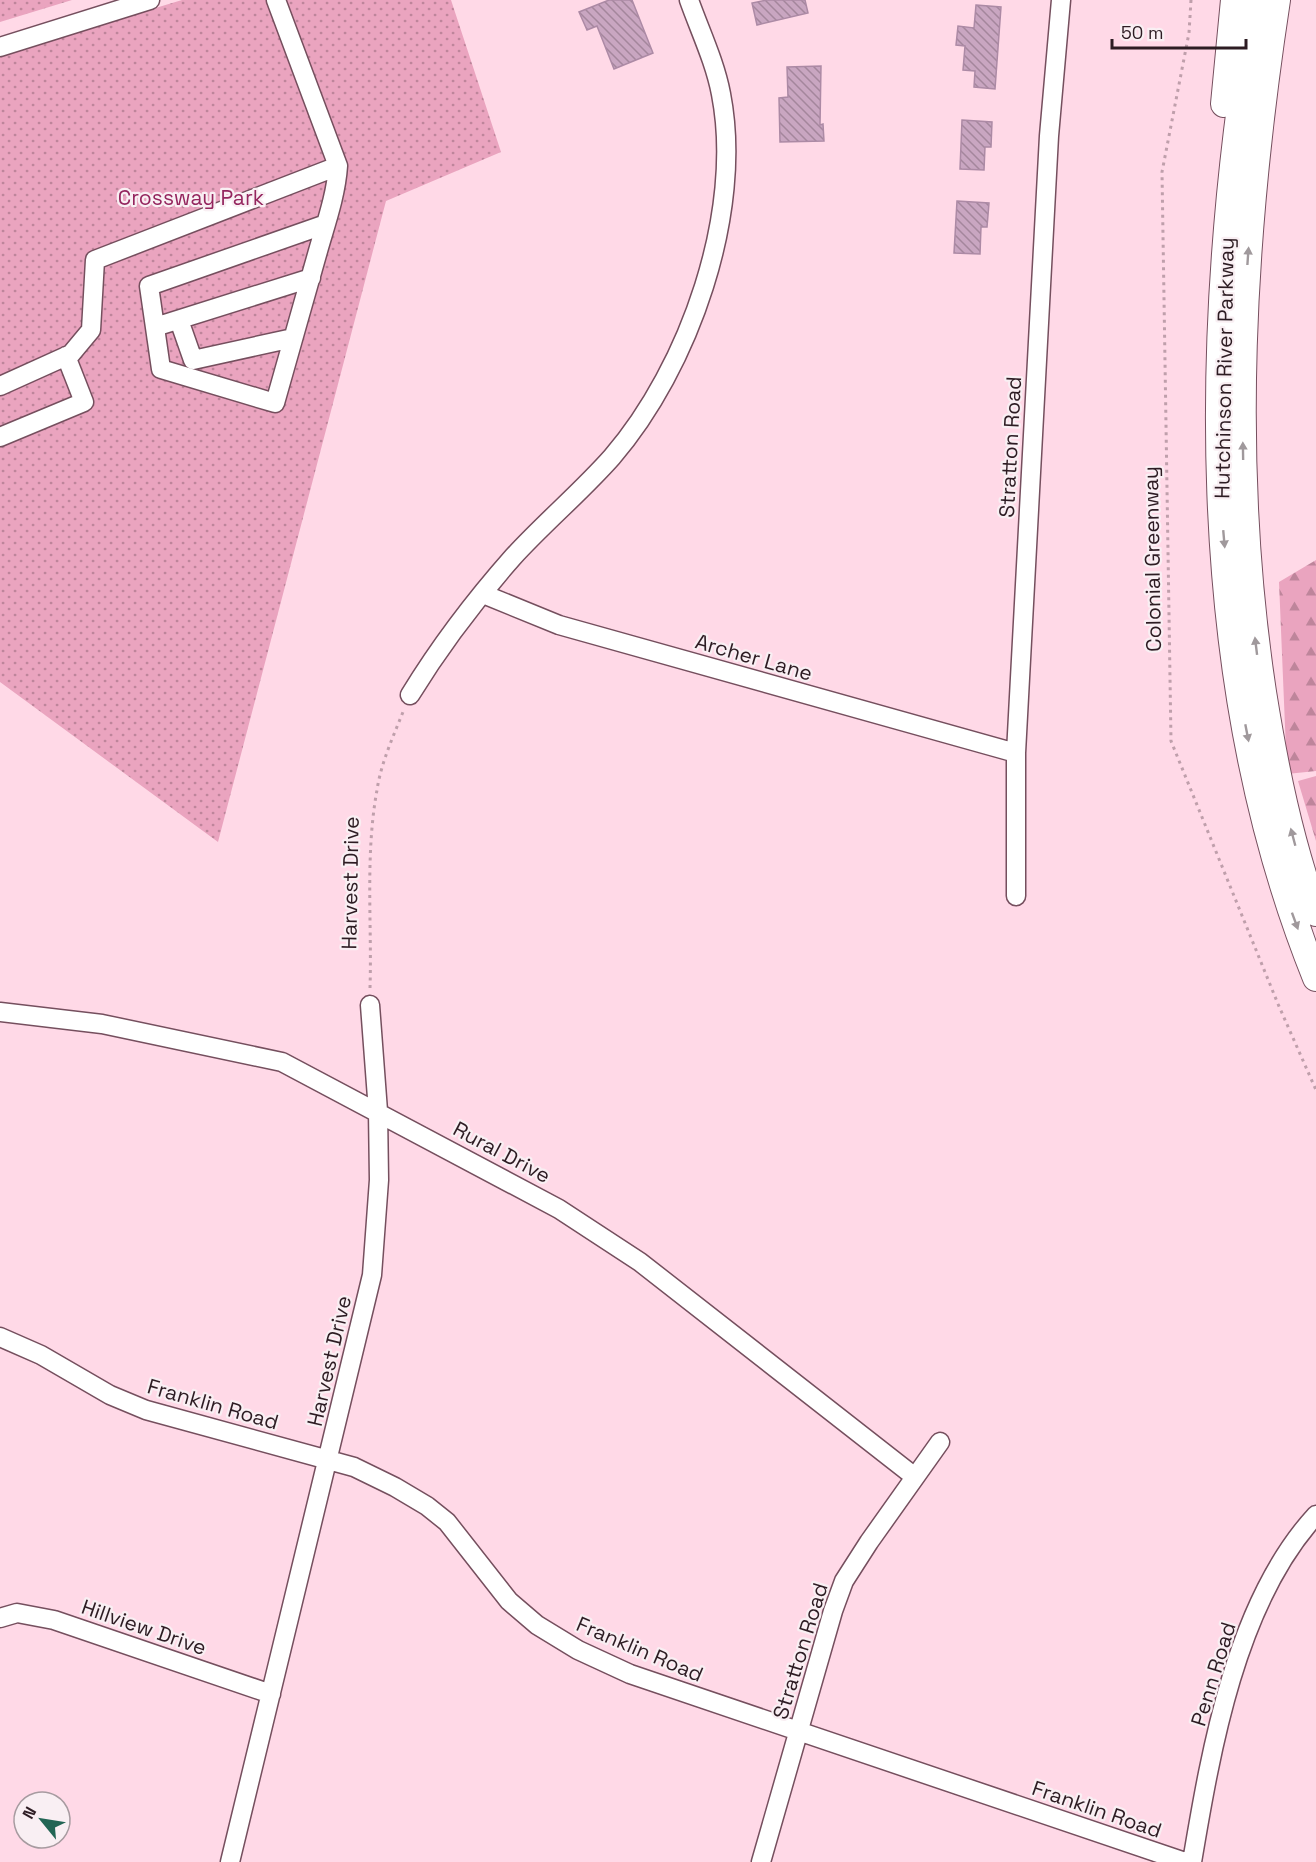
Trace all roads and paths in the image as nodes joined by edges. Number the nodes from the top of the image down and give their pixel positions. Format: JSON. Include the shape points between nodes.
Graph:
{"nodes":[{"id":1,"x":150,"y":0,"type":"edge"},
{"id":2,"x":276,"y":0,"type":"edge"},
{"id":3,"x":689,"y":0,"type":"edge"},
{"id":4,"x":1061,"y":0,"type":"edge"},
{"id":5,"x":1191,"y":0,"type":"edge"},
{"id":6,"x":1234,"y":0,"type":"edge"},
{"id":7,"x":1256,"y":0,"type":"edge"},
{"id":8,"x":1277,"y":0,"type":"edge"},
{"id":9,"x":115,"y":4,"type":"edge"},
{"id":10,"x":0,"y":47,"type":"edge"},
{"id":11,"x":338,"y":166,"type":"junction"},
{"id":12,"x":1228,"y":218,"type":"junction"},
{"id":13,"x":326,"y":224,"type":"junction"},
{"id":14,"x":311,"y":278,"type":"junction"},
{"id":15,"x":179,"y":320,"type":"junction"},
{"id":16,"x":155,"y":327,"type":"junction"},
{"id":17,"x":292,"y":338,"type":"junction"},
{"id":18,"x":69,"y":355,"type":"junction"},
{"id":19,"x":0,"y":386,"type":"edge"},
{"id":20,"x":0,"y":437,"type":"edge"},
{"id":21,"x":483,"y":594,"type":"junction"},
{"id":22,"x":410,"y":695,"type":"joint"},
{"id":23,"x":1016,"y":753,"type":"junction"},
{"id":24,"x":1016,"y":896,"type":"dead end"},
{"id":25,"x":1316,"y":913,"type":"edge"},
{"id":26,"x":1316,"y":978,"type":"edge"},
{"id":27,"x":370,"y":1005,"type":"joint"},
{"id":28,"x":0,"y":1012,"type":"edge"},
{"id":29,"x":1316,"y":1090,"type":"edge"},
{"id":30,"x":378,"y":1111,"type":"junction"},
{"id":31,"x":0,"y":1337,"type":"edge"},
{"id":32,"x":940,"y":1442,"type":"dead end"},
{"id":33,"x":329,"y":1461,"type":"junction"},
{"id":34,"x":915,"y":1477,"type":"junction"},
{"id":35,"x":1316,"y":1515,"type":"edge"},
{"id":36,"x":0,"y":1618,"type":"edge"},
{"id":37,"x":271,"y":1694,"type":"junction"},
{"id":38,"x":798,"y":1732,"type":"junction"},
{"id":39,"x":230,"y":1862,"type":"edge"},
{"id":40,"x":761,"y":1862,"type":"edge"},
{"id":41,"x":1185,"y":1862,"type":"edge"},
{"id":42,"x":1192,"y":1862,"type":"edge"}],
"edges":[{"from":1,"to":9,"type":"street"},
{"from":2,"to":11,"type":"street"},
{"from":3,"to":21,"type":"street","via":[[721,94],[727,170],[702,296],[668,373],[640,418],[612,456],[513,557]]},
{"from":4,"to":23,"type":"street","name":"Stratton Road","via":[[1048,148]]},
{"from":5,"to":29,"type":"path","name":"Colonial Greenway","via":[[1189,33],[1162,172],[1171,741]]},
{"from":6,"to":12,"type":"highway","via":[[1224,99]]},
{"from":7,"to":12,"type":"highway","name":"Hutchinson River Parkway"},
{"from":25,"to":8,"type":"highway","name":"Hutchinson River Parkway","one_way":true,"via":[[1292,834],[1273,749],[1257,654],[1245,522],[1242,398],[1247,261],[1259,127]]},
{"from":9,"to":10,"type":"street"},
{"from":11,"to":13,"type":"street"},
{"from":11,"to":18,"type":"street","via":[[95,260],[91,330]]},
{"from":12,"to":26,"type":"highway","name":"Hutchinson River Parkway","one_way":true,"via":[[1220,449],[1234,650],[1256,779],[1272,844]]},
{"from":13,"to":14,"type":"street"},
{"from":13,"to":16,"type":"street","via":[[149,286]]},
{"from":14,"to":15,"type":"street"},
{"from":14,"to":17,"type":"street"},
{"from":15,"to":16,"type":"street"},
{"from":15,"to":17,"type":"street","via":[[193,360]]},
{"from":16,"to":17,"type":"street","via":[[161,369],[275,403]]},
{"from":18,"to":19,"type":"street"},
{"from":18,"to":20,"type":"street","via":[[84,402]]},
{"from":21,"to":22,"type":"street"},
{"from":21,"to":23,"type":"street","name":"Archer Lane","via":[[559,625]]},
{"from":22,"to":27,"type":"path","name":"Harvest Drive","via":[[377,789],[370,846]]},
{"from":23,"to":24,"type":"street","name":"Stratton Road"},
{"from":27,"to":30,"type":"street","name":"Harvest Drive"},
{"from":28,"to":30,"type":"street","name":"Rural Drive","via":[[102,1024],[282,1062]]},
{"from":30,"to":33,"type":"street","name":"Harvest Drive","via":[[379,1180],[372,1275]]},
{"from":30,"to":34,"type":"street","name":"Rural Drive","via":[[560,1209],[640,1262]]},
{"from":31,"to":33,"type":"street","name":"Franklin Road","via":[[146,1410]]},
{"from":32,"to":34,"type":"street","name":"Stratton Road"},
{"from":33,"to":37,"type":"street","name":"Harvest Drive"},
{"from":33,"to":38,"type":"street","name":"Franklin Road","via":[[354,1467],[427,1506],[447,1522],[508,1601],[537,1625],[578,1650],[630,1674]]},
{"from":34,"to":38,"type":"street","name":"Stratton Road","via":[[844,1581]]},
{"from":35,"to":42,"type":"street","name":"Penn Road","via":[[1280,1562],[1229,1684]]},
{"from":36,"to":37,"type":"street","name":"Hillview Drive","via":[[17,1613],[54,1620]]},
{"from":37,"to":39,"type":"street","name":"Harvest Drive"},
{"from":38,"to":40,"type":"street","name":"Stratton Road"},
{"from":38,"to":41,"type":"street","name":"Franklin Road"}]}
